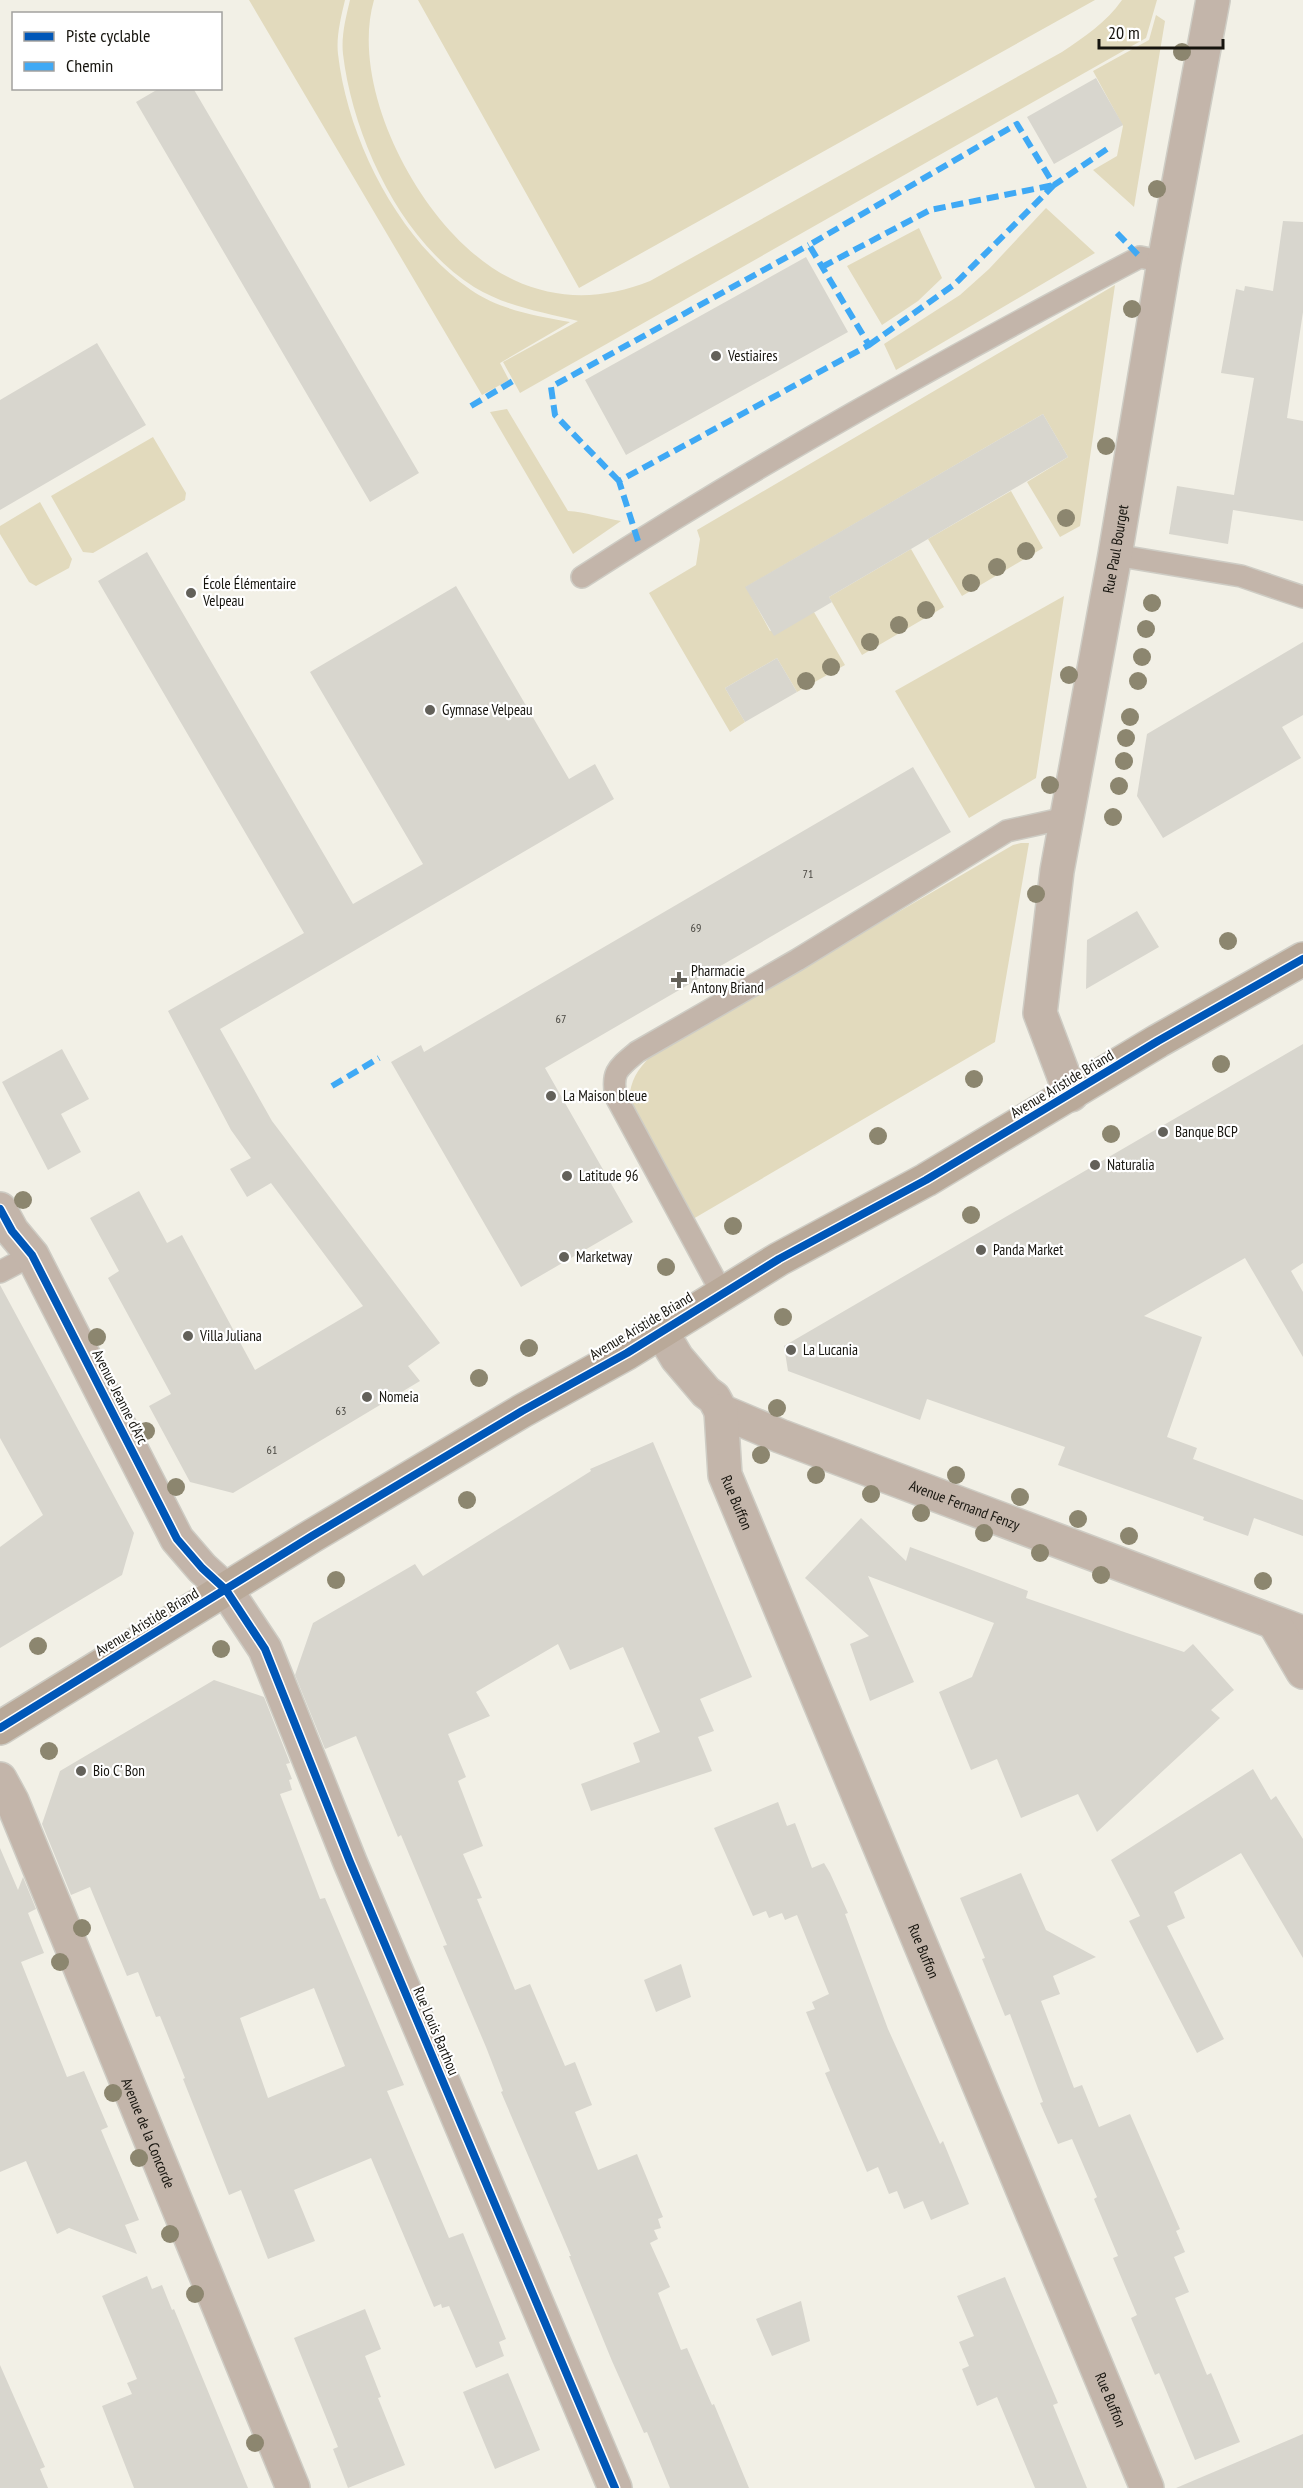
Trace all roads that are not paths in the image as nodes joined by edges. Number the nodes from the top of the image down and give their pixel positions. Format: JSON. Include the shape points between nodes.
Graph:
{"nodes":[{"id":1,"x":1213,"y":0,"type":"edge"},
{"id":2,"x":1164,"y":262,"type":"junction"},
{"id":3,"x":1115,"y":555,"type":"junction"},
{"id":4,"x":582,"y":577,"type":"dead end"},
{"id":5,"x":1303,"y":597,"type":"edge"},
{"id":6,"x":1066,"y":818,"type":"junction"},
{"id":7,"x":1303,"y":959,"type":"edge"},
{"id":8,"x":1071,"y":1095,"type":"junction"},
{"id":9,"x":11,"y":1233,"type":"edge"},
{"id":10,"x":0,"y":1272,"type":"edge"},
{"id":11,"x":722,"y":1293,"type":"junction"},
{"id":12,"x":661,"y":1331,"type":"junction"},
{"id":13,"x":721,"y":1411,"type":"junction"},
{"id":14,"x":226,"y":1590,"type":"junction"},
{"id":15,"x":1289,"y":1629,"type":"edge"},
{"id":16,"x":1303,"y":1672,"type":"edge"},
{"id":17,"x":0,"y":1728,"type":"edge"},
{"id":18,"x":0,"y":1779,"type":"edge"},
{"id":19,"x":293,"y":2488,"type":"edge"},
{"id":20,"x":615,"y":2488,"type":"edge"},
{"id":21,"x":1147,"y":2488,"type":"edge"}],
"edges":[{"from":1,"to":2,"type":"street","name":"Rue Paul Bourget"},
{"from":2,"to":3,"type":"street","name":"Rue Paul Bourget"},
{"from":2,"to":4,"type":"lane","via":[[1140,257],[938,364]]},
{"from":3,"to":5,"type":"lane","via":[[1241,576]]},
{"from":3,"to":6,"type":"street","name":"Rue Paul Bourget"},
{"from":6,"to":8,"type":"street","name":"Rue Paul Bourget","via":[[1040,1013]]},
{"from":6,"to":11,"type":"lane","via":[[1007,831],[797,960],[637,1052],[616,1071],[616,1097]]},
{"from":7,"to":8,"type":"main road","name":"Avenue Aristide Briand"},
{"from":8,"to":11,"type":"main road","name":"Avenue Aristide Briand"},
{"from":9,"to":10,"type":"lane"},
{"from":9,"to":14,"type":"street","name":"Avenue Jeanne d'Arc","via":[[177,1539]]},
{"from":11,"to":12,"type":"main road","name":"Avenue Aristide Briand"},
{"from":12,"to":13,"type":"street","name":"Avenue Fernand Fenzy","via":[[677,1358]]},
{"from":12,"to":14,"type":"main road","name":"Avenue Aristide Briand","via":[[327,1526]]},
{"from":13,"to":15,"type":"street","name":"Avenue Fernand Fenzy"},
{"from":13,"to":21,"type":"street","name":"Rue Buffon","via":[[725,1475]]},
{"from":14,"to":17,"type":"main road","name":"Avenue Aristide Briand"},
{"from":14,"to":20,"type":"street","name":"Rue Louis Barthou","via":[[265,1649],[350,1862]]},
{"from":15,"to":16,"type":"street"},
{"from":18,"to":19,"type":"street","name":"Avenue de la Concorde"}]}
